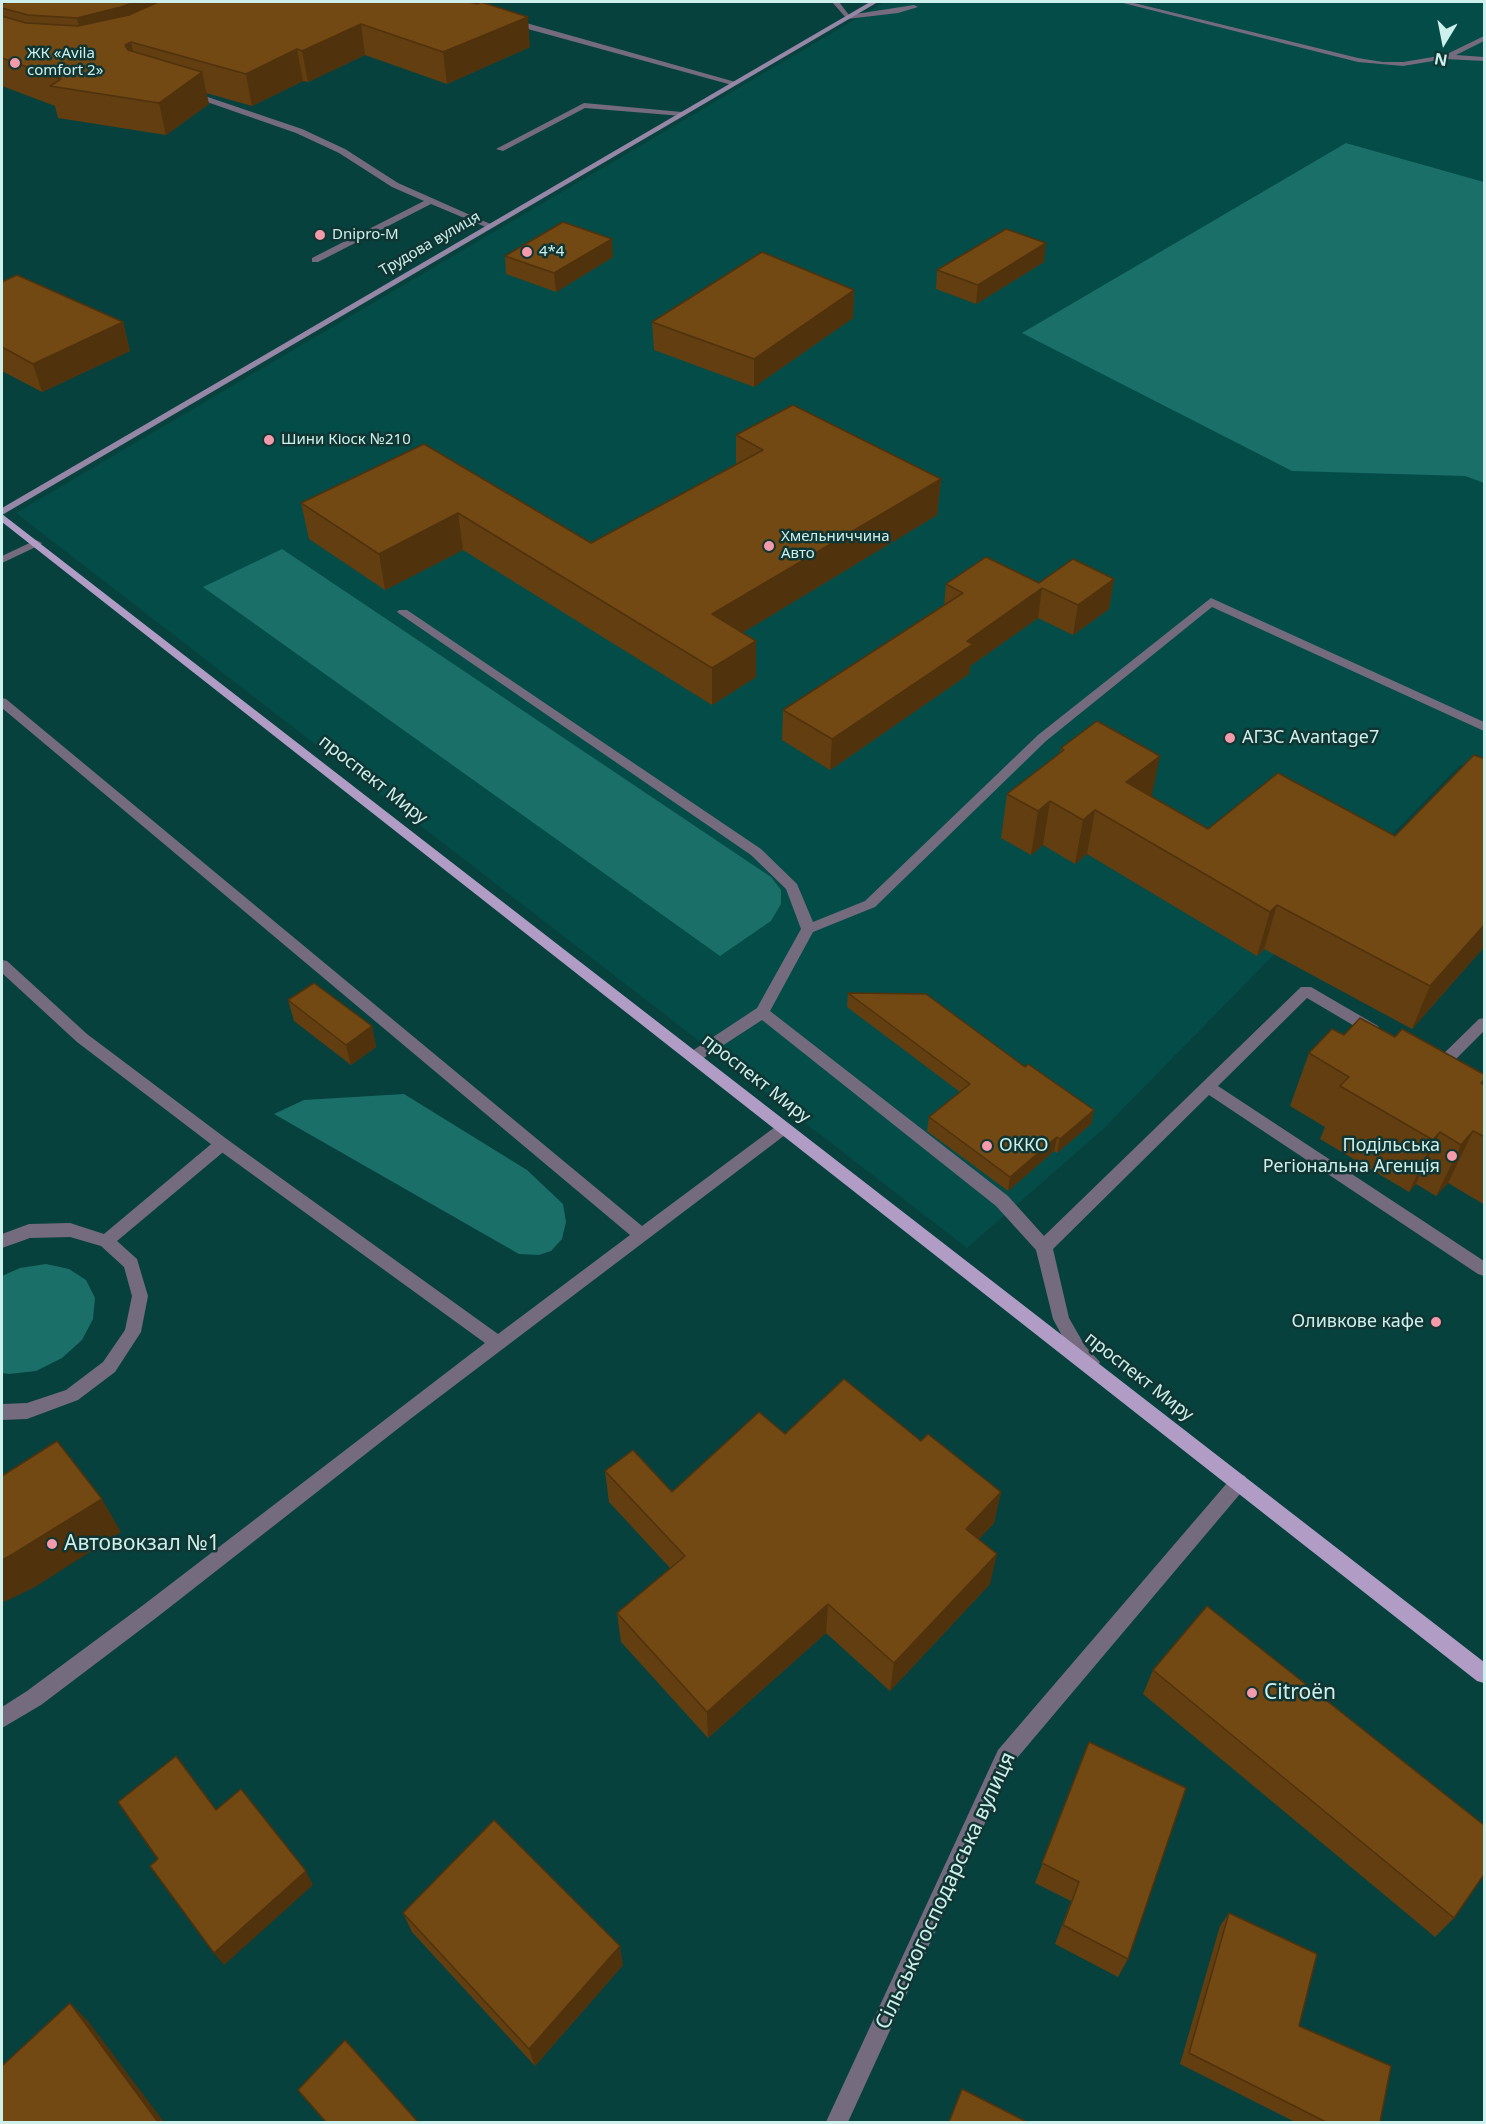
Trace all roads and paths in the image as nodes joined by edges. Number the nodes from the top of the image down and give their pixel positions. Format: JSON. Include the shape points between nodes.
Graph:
{"nodes":[{"id":1,"x":836,"y":2,"type":"edge"},
{"id":2,"x":874,"y":2,"type":"edge"},
{"id":3,"x":1123,"y":2,"type":"edge"},
{"id":4,"x":1145,"y":4,"type":"edge"},
{"id":5,"x":914,"y":7,"type":"dead end"},
{"id":6,"x":847,"y":17,"type":"junction"},
{"id":7,"x":504,"y":19,"type":"edge"},
{"id":8,"x":1485,"y":38,"type":"edge"},
{"id":9,"x":1445,"y":57,"type":"junction"},
{"id":10,"x":1485,"y":59,"type":"edge"},
{"id":11,"x":735,"y":83,"type":"junction"},
{"id":12,"x":185,"y":92,"type":"edge"},
{"id":13,"x":682,"y":114,"type":"junction"},
{"id":14,"x":500,"y":149,"type":"dead end"},
{"id":15,"x":432,"y":200,"type":"junction"},
{"id":16,"x":491,"y":226,"type":"junction"},
{"id":17,"x":315,"y":260,"type":"dead end"},
{"id":18,"x":2,"y":512,"type":"edge"},
{"id":19,"x":2,"y":517,"type":"edge"},
{"id":20,"x":36,"y":543,"type":"junction"},
{"id":21,"x":2,"y":560,"type":"edge"},
{"id":22,"x":403,"y":612,"type":"dead end"},
{"id":23,"x":2,"y":702,"type":"edge"},
{"id":24,"x":1485,"y":727,"type":"edge"},
{"id":25,"x":808,"y":929,"type":"junction"},
{"id":26,"x":2,"y":965,"type":"edge"},
{"id":27,"x":762,"y":1011,"type":"junction"},
{"id":28,"x":1485,"y":1023,"type":"edge"},
{"id":29,"x":1388,"y":1039,"type":"edge"},
{"id":30,"x":694,"y":1057,"type":"junction"},
{"id":31,"x":1430,"y":1063,"type":"edge"},
{"id":32,"x":1208,"y":1087,"type":"junction"},
{"id":33,"x":784,"y":1128,"type":"junction"},
{"id":34,"x":222,"y":1144,"type":"junction"},
{"id":35,"x":643,"y":1236,"type":"junction"},
{"id":36,"x":2,"y":1240,"type":"edge"},
{"id":37,"x":106,"y":1241,"type":"junction"},
{"id":38,"x":1044,"y":1246,"type":"junction"},
{"id":39,"x":1485,"y":1269,"type":"edge"},
{"id":40,"x":498,"y":1343,"type":"junction"},
{"id":41,"x":1114,"y":1384,"type":"junction"},
{"id":42,"x":2,"y":1413,"type":"edge"},
{"id":43,"x":1239,"y":1482,"type":"junction"},
{"id":44,"x":1485,"y":1674,"type":"edge"},
{"id":45,"x":2,"y":1718,"type":"edge"},
{"id":46,"x":837,"y":2122,"type":"edge"}],
"edges":[{"from":1,"to":6,"type":"street"},
{"from":2,"to":6,"type":"main road","name":"Трудова вулиця"},
{"from":3,"to":4,"type":"street"},
{"from":4,"to":9,"type":"street","via":[[1358,60],[1403,64]]},
{"from":5,"to":6,"type":"street"},
{"from":6,"to":11,"type":"main road","name":"Трудова вулиця"},
{"from":7,"to":11,"type":"street"},
{"from":8,"to":9,"type":"street"},
{"from":9,"to":10,"type":"street"},
{"from":11,"to":13,"type":"main road","name":"Трудова вулиця"},
{"from":12,"to":15,"type":"street","via":[[298,131],[342,151],[395,185]]},
{"from":13,"to":14,"type":"street","via":[[584,105]]},
{"from":13,"to":16,"type":"main road","name":"Трудова вулиця"},
{"from":15,"to":16,"type":"street"},
{"from":15,"to":17,"type":"street"},
{"from":16,"to":18,"type":"main road","name":"Трудова вулиця"},
{"from":19,"to":20,"type":"main road","name":"проспект Миру"},
{"from":20,"to":21,"type":"street"},
{"from":20,"to":30,"type":"main road","name":"проспект Миру"},
{"from":22,"to":25,"type":"street","via":[[756,852],[792,887]]},
{"from":23,"to":35,"type":"street"},
{"from":24,"to":25,"type":"street","via":[[1211,602],[1042,738],[870,904]]},
{"from":25,"to":27,"type":"street"},
{"from":26,"to":34,"type":"street","via":[[82,1038]]},
{"from":27,"to":30,"type":"street"},
{"from":27,"to":38,"type":"street","via":[[1002,1201]]},
{"from":28,"to":31,"type":"street","via":[[1440,1069]]},
{"from":29,"to":32,"type":"street","via":[[1306,991]]},
{"from":30,"to":33,"type":"main road","name":"проспект Миру"},
{"from":32,"to":38,"type":"street"},
{"from":32,"to":39,"type":"street"},
{"from":33,"to":35,"type":"street"},
{"from":33,"to":41,"type":"main road","name":"проспект Миру"},
{"from":34,"to":37,"type":"street"},
{"from":34,"to":40,"type":"street"},
{"from":35,"to":40,"type":"street"},
{"from":36,"to":37,"type":"street","via":[[29,1231],[70,1230]]},
{"from":37,"to":42,"type":"street","via":[[130,1264],[140,1296],[133,1332],[109,1367],[72,1395],[27,1411]]},
{"from":38,"to":41,"type":"street","via":[[1061,1319],[1079,1351]]},
{"from":40,"to":45,"type":"street","via":[[148,1612]]},
{"from":41,"to":43,"type":"main road","name":"проспект Миру"},
{"from":43,"to":44,"type":"main road","name":"проспект Миру"},
{"from":43,"to":46,"type":"street","name":"Сільськогосподарська вулиця","via":[[1005,1757]]}]}
